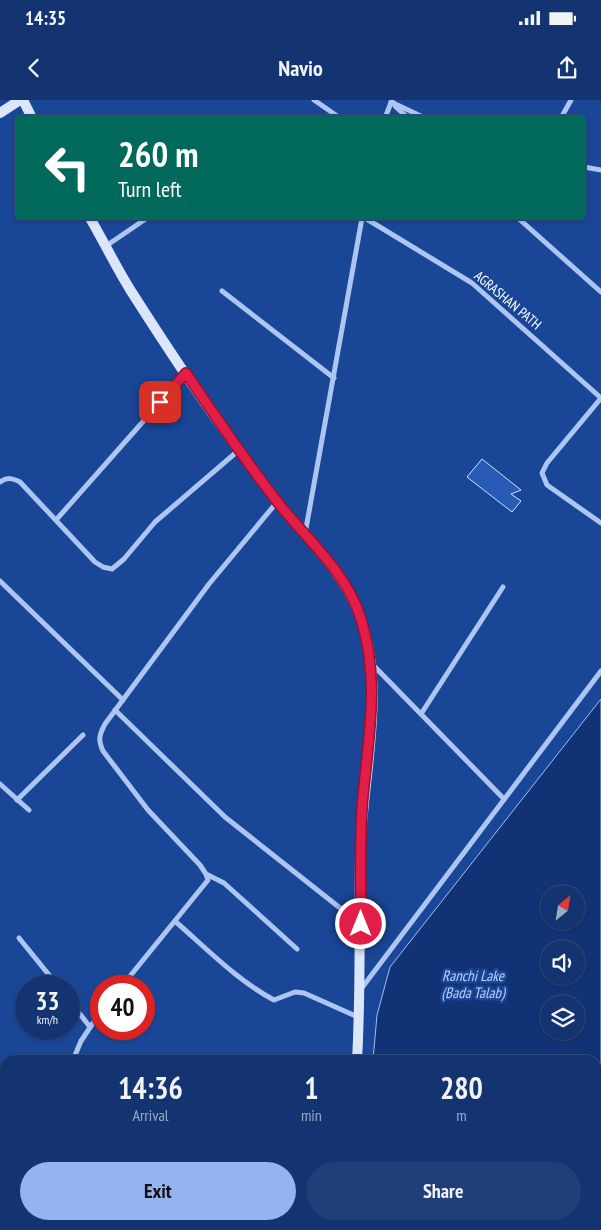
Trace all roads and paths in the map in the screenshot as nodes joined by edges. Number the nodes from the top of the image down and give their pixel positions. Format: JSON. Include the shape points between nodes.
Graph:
{"nodes":[{"id":1,"x":21,"y":100,"type":"edge"},
{"id":2,"x":314,"y":100,"type":"edge"},
{"id":3,"x":571,"y":100,"type":"edge"},
{"id":4,"x":391,"y":101,"type":"edge"},
{"id":5,"x":0,"y":113,"type":"edge"},
{"id":6,"x":30,"y":115,"type":"edge"},
{"id":7,"x":336,"y":115,"type":"edge"},
{"id":8,"x":386,"y":115,"type":"edge"},
{"id":9,"x":405,"y":115,"type":"edge"},
{"id":10,"x":418,"y":115,"type":"edge"},
{"id":11,"x":563,"y":115,"type":"edge"},
{"id":12,"x":586,"y":167,"type":"edge"},
{"id":13,"x":601,"y":170,"type":"edge"},
{"id":14,"x":91,"y":220,"type":"edge"},
{"id":15,"x":144,"y":220,"type":"edge"},
{"id":16,"x":363,"y":220,"type":"edge"},
{"id":17,"x":366,"y":220,"type":"edge"},
{"id":18,"x":520,"y":220,"type":"edge"},
{"id":19,"x":106,"y":246,"type":"junction"},
{"id":20,"x":222,"y":291,"type":"dead end"},
{"id":21,"x":601,"y":292,"type":"edge"},
{"id":22,"x":186,"y":373,"type":"junction"},
{"id":23,"x":334,"y":378,"type":"junction"},
{"id":24,"x":601,"y":398,"type":"edge"},
{"id":25,"x":239,"y":450,"type":"junction"},
{"id":26,"x":0,"y":482,"type":"edge"},
{"id":27,"x":277,"y":502,"type":"junction"},
{"id":28,"x":56,"y":520,"type":"junction"},
{"id":29,"x":601,"y":523,"type":"edge"},
{"id":30,"x":306,"y":534,"type":"junction"},
{"id":31,"x":0,"y":581,"type":"edge"},
{"id":32,"x":503,"y":587,"type":"dead end"},
{"id":33,"x":371,"y":663,"type":"junction"},
{"id":34,"x":601,"y":670,"type":"edge"},
{"id":35,"x":123,"y":700,"type":"junction"},
{"id":36,"x":115,"y":710,"type":"junction"},
{"id":37,"x":421,"y":714,"type":"junction"},
{"id":38,"x":82,"y":734,"type":"dead end"},
{"id":39,"x":0,"y":784,"type":"edge"},
{"id":40,"x":504,"y":799,"type":"junction"},
{"id":41,"x":17,"y":800,"type":"junction"},
{"id":42,"x":29,"y":810,"type":"dead end"},
{"id":43,"x":206,"y":874,"type":"junction"},
{"id":44,"x":176,"y":922,"type":"junction"},
{"id":45,"x":361,"y":924,"type":"junction"},
{"id":46,"x":19,"y":938,"type":"dead end"},
{"id":47,"x":296,"y":949,"type":"dead end"},
{"id":48,"x":49,"y":975,"type":"edge"},
{"id":49,"x":131,"y":975,"type":"edge"},
{"id":50,"x":361,"y":989,"type":"junction"},
{"id":51,"x":80,"y":1014,"type":"edge"},
{"id":52,"x":359,"y":1018,"type":"junction"},
{"id":53,"x":90,"y":1027,"type":"joint"},
{"id":54,"x":76,"y":1055,"type":"edge"},
{"id":55,"x":357,"y":1055,"type":"edge"}],
"edges":[{"from":1,"to":5,"type":"street"},
{"from":1,"to":6,"type":"street"},
{"from":2,"to":7,"type":"street"},
{"from":3,"to":11,"type":"street"},
{"from":4,"to":8,"type":"street"},
{"from":4,"to":9,"type":"street"},
{"from":4,"to":10,"type":"street"},
{"from":12,"to":13,"type":"street"},
{"from":14,"to":19,"type":"street"},
{"from":15,"to":19,"type":"street"},
{"from":16,"to":23,"type":"street"},
{"from":17,"to":24,"type":"street","name":"AGRASHAN PATH","via":[[480,288]]},
{"from":18,"to":21,"type":"street"},
{"from":19,"to":22,"type":"street","via":[[130,289]]},
{"from":20,"to":23,"type":"street"},
{"from":22,"to":25,"type":"street"},
{"from":22,"to":28,"type":"street"},
{"from":23,"to":30,"type":"street"},
{"from":24,"to":29,"type":"street","via":[[542,473],[547,485]]},
{"from":25,"to":27,"type":"street"},
{"from":25,"to":28,"type":"street","via":[[155,522],[124,560],[112,568],[95,562]]},
{"from":26,"to":28,"type":"street","via":[[13,478],[20,482]]},
{"from":27,"to":30,"type":"street"},
{"from":27,"to":35,"type":"street","via":[[208,584]]},
{"from":30,"to":33,"type":"street","via":[[340,577],[360,615]]},
{"from":31,"to":35,"type":"street"},
{"from":32,"to":37,"type":"street"},
{"from":33,"to":37,"type":"street"},
{"from":33,"to":45,"type":"street","via":[[372,730],[363,795]]},
{"from":34,"to":40,"type":"street"},
{"from":35,"to":36,"type":"street"},
{"from":36,"to":43,"type":"street","via":[[100,733],[98,741],[103,751],[148,810]]},
{"from":36,"to":45,"type":"street","via":[[225,817]]},
{"from":37,"to":40,"type":"street"},
{"from":38,"to":41,"type":"street"},
{"from":39,"to":41,"type":"street"},
{"from":40,"to":50,"type":"street"},
{"from":41,"to":42,"type":"street"},
{"from":43,"to":44,"type":"street","via":[[208,880],[202,890]]},
{"from":43,"to":47,"type":"street","via":[[224,883]]},
{"from":44,"to":49,"type":"street"},
{"from":44,"to":52,"type":"street","via":[[245,982],[270,998],[274,1000],[295,992],[304,993]]},
{"from":45,"to":50,"type":"street"},
{"from":46,"to":48,"type":"street"},
{"from":50,"to":52,"type":"street"},
{"from":51,"to":53,"type":"street"},
{"from":52,"to":55,"type":"street"},
{"from":53,"to":54,"type":"street"}]}
